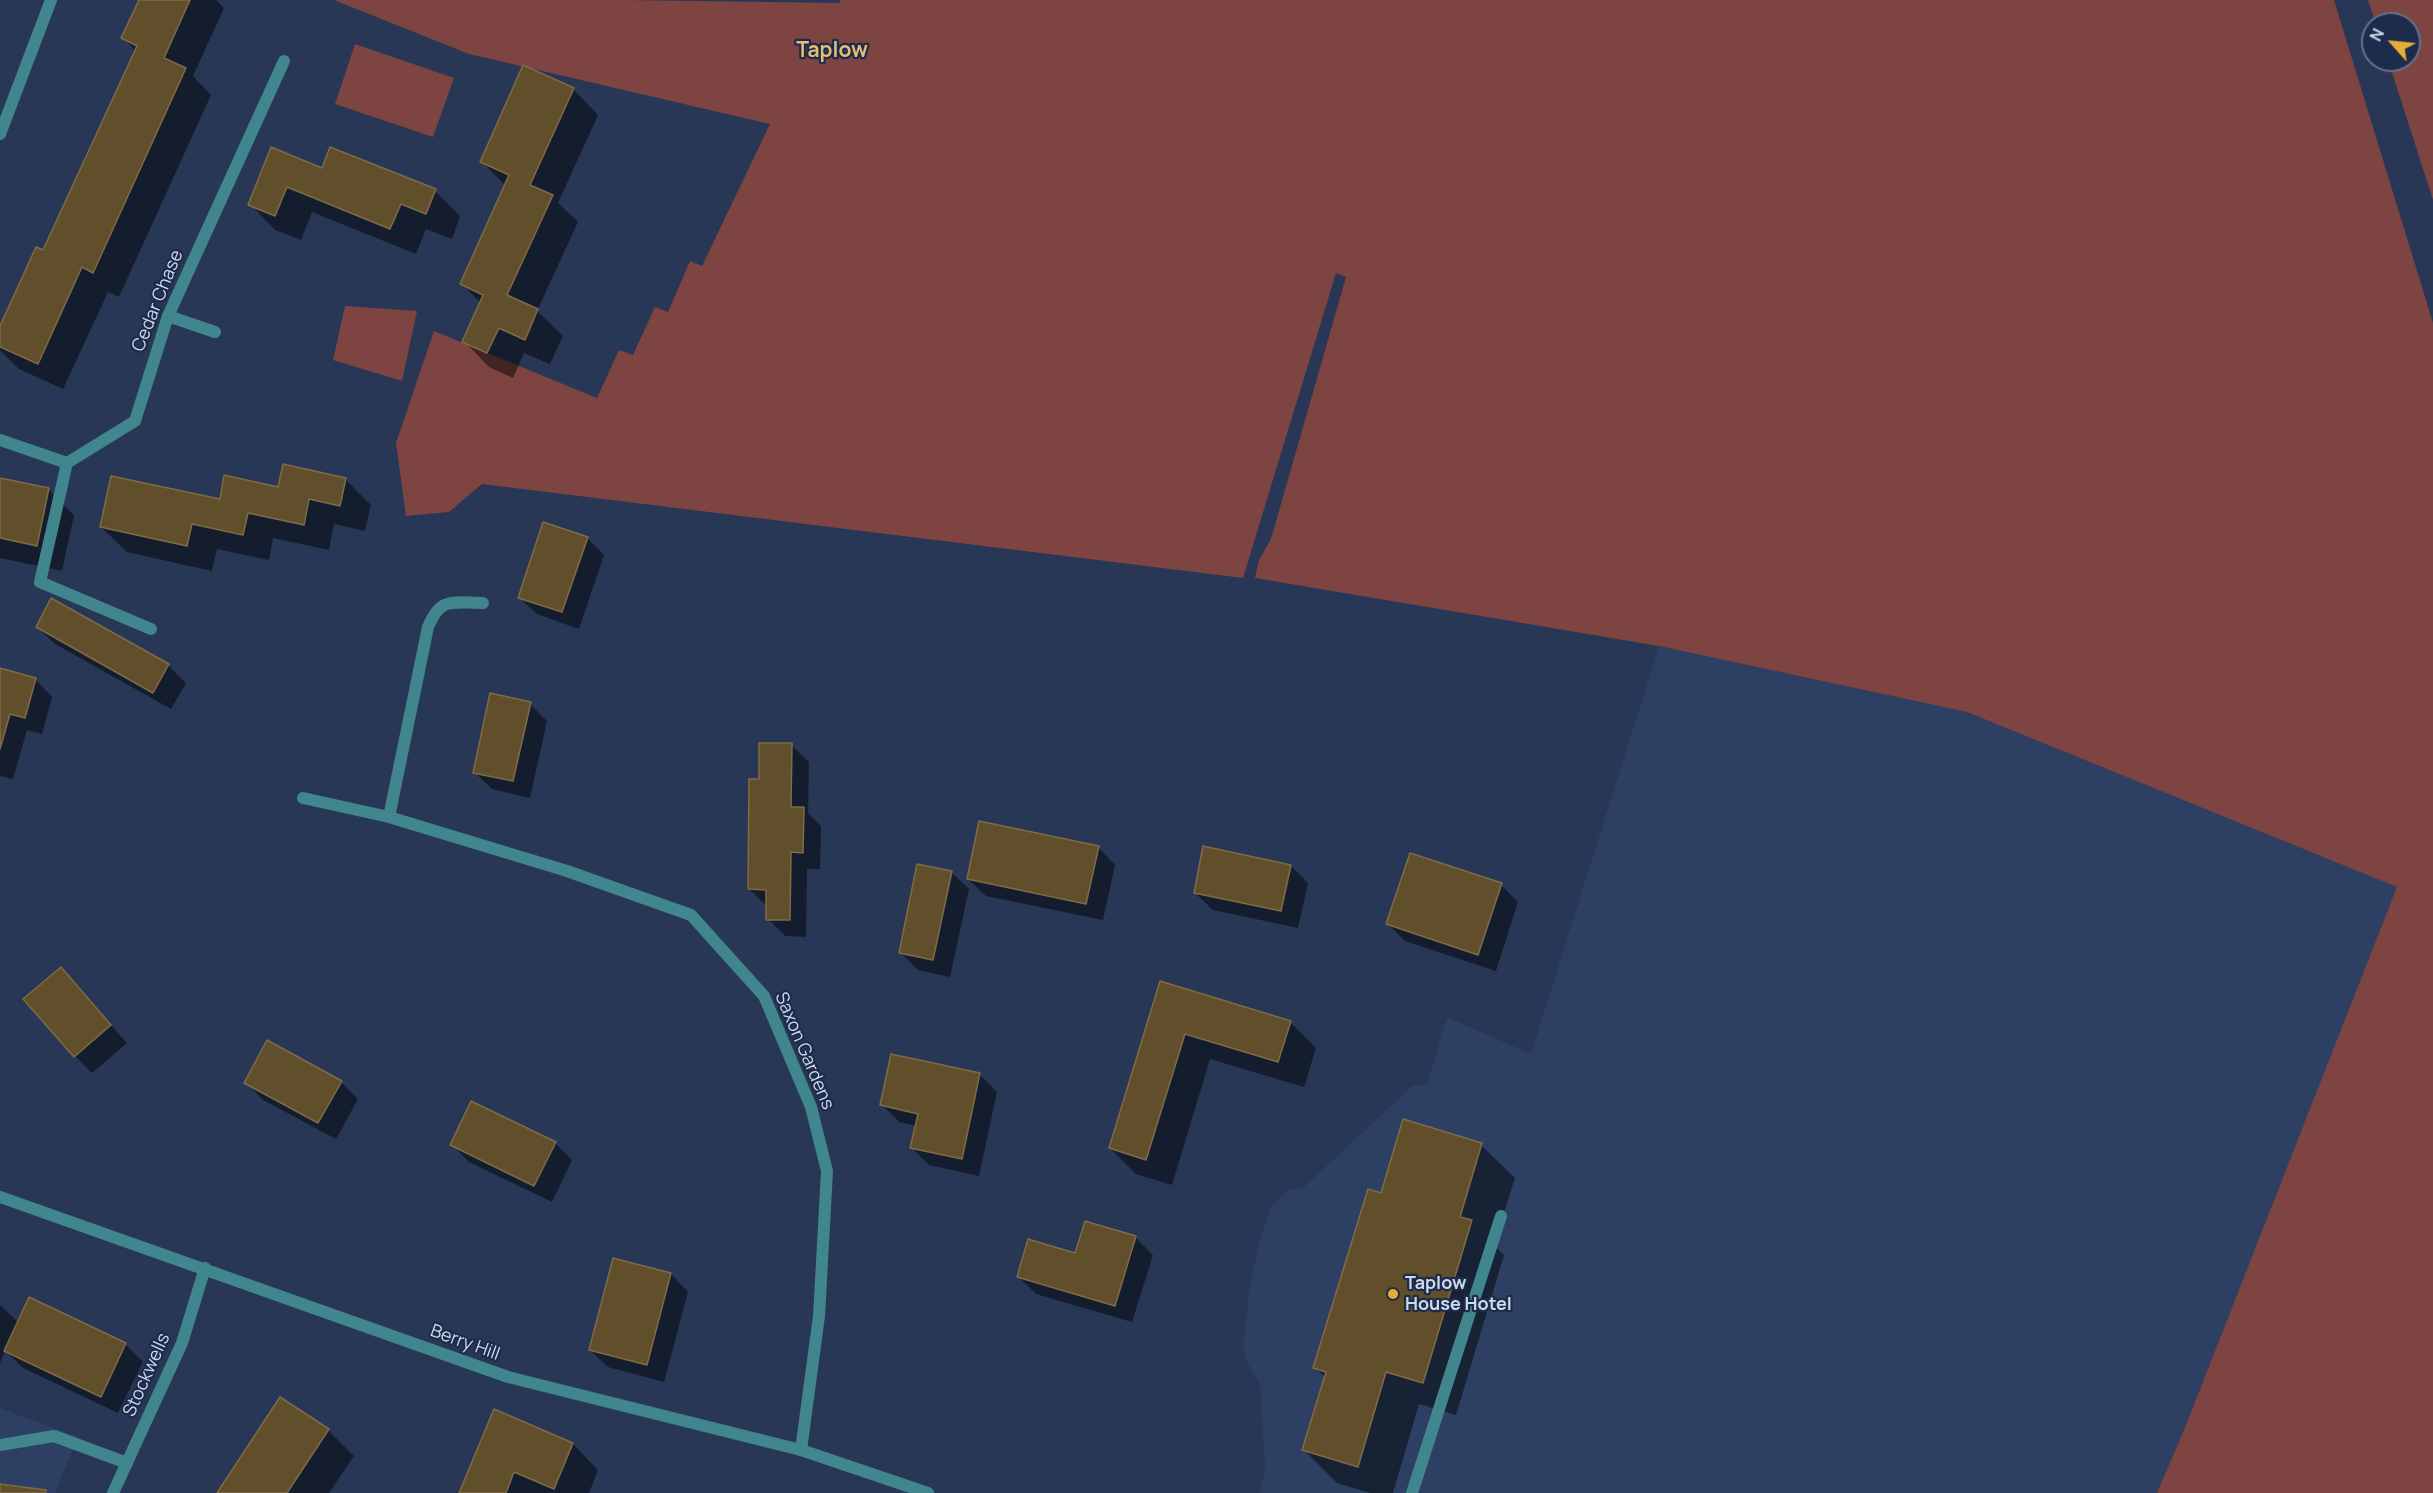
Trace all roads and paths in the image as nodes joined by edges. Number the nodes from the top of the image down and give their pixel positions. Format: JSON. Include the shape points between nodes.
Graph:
{"nodes":[{"id":1,"x":51,"y":0,"type":"edge"},
{"id":2,"x":284,"y":61,"type":"dead end"},
{"id":3,"x":0,"y":134,"type":"edge"},
{"id":4,"x":168,"y":316,"type":"junction"},
{"id":5,"x":215,"y":332,"type":"dead end"},
{"id":6,"x":0,"y":440,"type":"edge"},
{"id":7,"x":67,"y":463,"type":"junction"},
{"id":8,"x":483,"y":603,"type":"dead end"},
{"id":9,"x":151,"y":628,"type":"dead end"},
{"id":10,"x":303,"y":798,"type":"dead end"},
{"id":11,"x":389,"y":817,"type":"junction"},
{"id":12,"x":0,"y":1197,"type":"edge"},
{"id":13,"x":1500,"y":1216,"type":"dead end"},
{"id":14,"x":205,"y":1268,"type":"junction"},
{"id":15,"x":0,"y":1445,"type":"edge"},
{"id":16,"x":801,"y":1450,"type":"junction"},
{"id":17,"x":127,"y":1463,"type":"junction"},
{"id":18,"x":113,"y":1493,"type":"edge"},
{"id":19,"x":928,"y":1493,"type":"edge"},
{"id":20,"x":1412,"y":1493,"type":"edge"}],
"edges":[{"from":1,"to":3,"type":"street"},
{"from":2,"to":4,"type":"street","name":"Cedar Chase"},
{"from":4,"to":5,"type":"street"},
{"from":4,"to":7,"type":"street","name":"Cedar Chase","via":[[135,421]]},
{"from":6,"to":7,"type":"street"},
{"from":7,"to":9,"type":"street","via":[[40,582]]},
{"from":8,"to":11,"type":"street","via":[[446,603],[435,610],[428,627]]},
{"from":10,"to":11,"type":"street","name":"Saxon Gardens"},
{"from":11,"to":16,"type":"street","name":"Saxon Gardens","via":[[567,871],[691,915],[764,996],[811,1107],[826,1171],[819,1316]]},
{"from":12,"to":14,"type":"street","name":"Berry Hill"},
{"from":13,"to":20,"type":"street"},
{"from":14,"to":16,"type":"street","name":"Berry Hill","via":[[508,1377]]},
{"from":14,"to":17,"type":"street","name":"Stockwells","via":[[182,1343]]},
{"from":15,"to":17,"type":"street","via":[[54,1436]]},
{"from":16,"to":19,"type":"street","name":"Berry Hill"},
{"from":17,"to":18,"type":"street","name":"Stockwells"}]}
